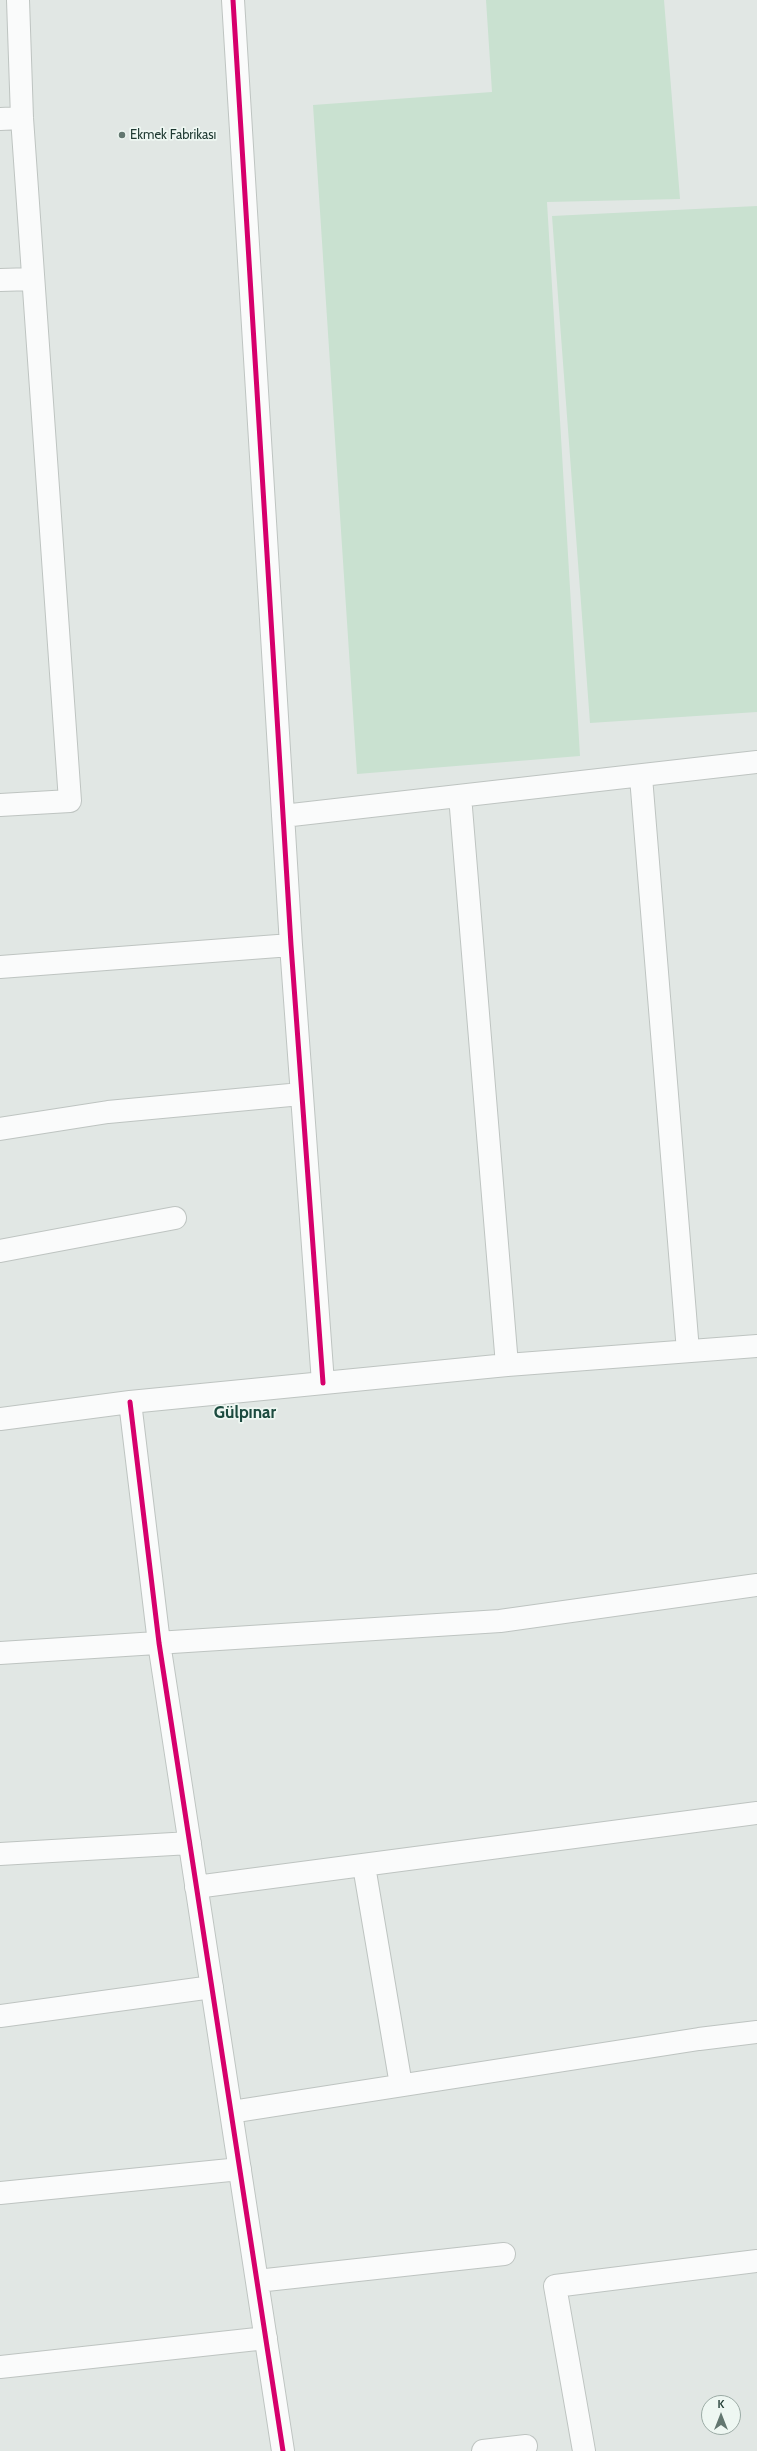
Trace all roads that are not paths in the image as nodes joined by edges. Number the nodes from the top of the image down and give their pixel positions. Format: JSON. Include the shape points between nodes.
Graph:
{"nodes":[{"id":1,"x":18,"y":0,"type":"edge"},
{"id":2,"x":233,"y":0,"type":"edge"},
{"id":3,"x":22,"y":118,"type":"junction"},
{"id":4,"x":0,"y":119,"type":"edge"},
{"id":5,"x":33,"y":279,"type":"junction"},
{"id":6,"x":0,"y":280,"type":"edge"},
{"id":7,"x":757,"y":762,"type":"edge"},
{"id":8,"x":641,"y":777,"type":"junction"},
{"id":9,"x":460,"y":796,"type":"junction"},
{"id":10,"x":0,"y":805,"type":"edge"},
{"id":11,"x":283,"y":816,"type":"junction"},
{"id":12,"x":290,"y":945,"type":"junction"},
{"id":13,"x":0,"y":967,"type":"edge"},
{"id":14,"x":301,"y":1094,"type":"junction"},
{"id":15,"x":0,"y":1129,"type":"edge"},
{"id":16,"x":175,"y":1218,"type":"dead end"},
{"id":17,"x":0,"y":1251,"type":"edge"},
{"id":18,"x":757,"y":1346,"type":"edge"},
{"id":19,"x":688,"y":1351,"type":"junction"},
{"id":20,"x":507,"y":1365,"type":"junction"},
{"id":21,"x":323,"y":1383,"type":"junction"},
{"id":22,"x":130,"y":1402,"type":"junction"},
{"id":23,"x":0,"y":1419,"type":"edge"},
{"id":24,"x":757,"y":1585,"type":"edge"},
{"id":25,"x":159,"y":1643,"type":"junction"},
{"id":26,"x":0,"y":1653,"type":"edge"},
{"id":27,"x":757,"y":1813,"type":"edge"},
{"id":28,"x":190,"y":1843,"type":"junction"},
{"id":29,"x":0,"y":1854,"type":"edge"},
{"id":30,"x":364,"y":1866,"type":"junction"},
{"id":31,"x":196,"y":1886,"type":"junction"},
{"id":32,"x":212,"y":1987,"type":"junction"},
{"id":33,"x":0,"y":2016,"type":"edge"},
{"id":34,"x":757,"y":2032,"type":"edge"},
{"id":35,"x":401,"y":2086,"type":"junction"},
{"id":36,"x":231,"y":2112,"type":"junction"},
{"id":37,"x":240,"y":2169,"type":"junction"},
{"id":38,"x":0,"y":2193,"type":"edge"},
{"id":39,"x":504,"y":2254,"type":"dead end"},
{"id":40,"x":757,"y":2261,"type":"edge"},
{"id":41,"x":257,"y":2281,"type":"junction"},
{"id":42,"x":266,"y":2338,"type":"junction"},
{"id":43,"x":0,"y":2367,"type":"edge"},
{"id":44,"x":526,"y":2446,"type":"dead end"},
{"id":45,"x":283,"y":2451,"type":"edge"},
{"id":46,"x":483,"y":2451,"type":"edge"},
{"id":47,"x":584,"y":2451,"type":"edge"}],
"edges":[{"from":1,"to":3,"type":"street"},
{"from":2,"to":11,"type":"street"},
{"from":3,"to":4,"type":"street"},
{"from":3,"to":5,"type":"street"},
{"from":5,"to":6,"type":"street"},
{"from":5,"to":10,"type":"street","via":[[70,801]]},
{"from":7,"to":8,"type":"street"},
{"from":8,"to":9,"type":"street"},
{"from":8,"to":19,"type":"street"},
{"from":9,"to":11,"type":"street"},
{"from":9,"to":20,"type":"street"},
{"from":11,"to":12,"type":"street"},
{"from":12,"to":13,"type":"street"},
{"from":12,"to":14,"type":"street"},
{"from":14,"to":15,"type":"street","via":[[108,1112]]},
{"from":14,"to":21,"type":"street"},
{"from":16,"to":17,"type":"street"},
{"from":18,"to":19,"type":"street"},
{"from":19,"to":20,"type":"street"},
{"from":20,"to":21,"type":"street"},
{"from":21,"to":22,"type":"street"},
{"from":22,"to":23,"type":"street"},
{"from":22,"to":25,"type":"street"},
{"from":24,"to":25,"type":"street","via":[[500,1621]]},
{"from":25,"to":26,"type":"street"},
{"from":25,"to":28,"type":"street"},
{"from":27,"to":30,"type":"street"},
{"from":28,"to":29,"type":"street"},
{"from":28,"to":31,"type":"street"},
{"from":30,"to":31,"type":"street"},
{"from":30,"to":35,"type":"street"},
{"from":31,"to":32,"type":"street"},
{"from":32,"to":33,"type":"street"},
{"from":32,"to":36,"type":"street"},
{"from":34,"to":35,"type":"street"},
{"from":35,"to":36,"type":"street"},
{"from":36,"to":37,"type":"street"},
{"from":37,"to":38,"type":"street"},
{"from":37,"to":41,"type":"street"},
{"from":39,"to":41,"type":"street"},
{"from":40,"to":47,"type":"street","via":[[555,2286]]},
{"from":41,"to":42,"type":"street"},
{"from":42,"to":43,"type":"street"},
{"from":42,"to":45,"type":"street"},
{"from":44,"to":46,"type":"street"}]}
